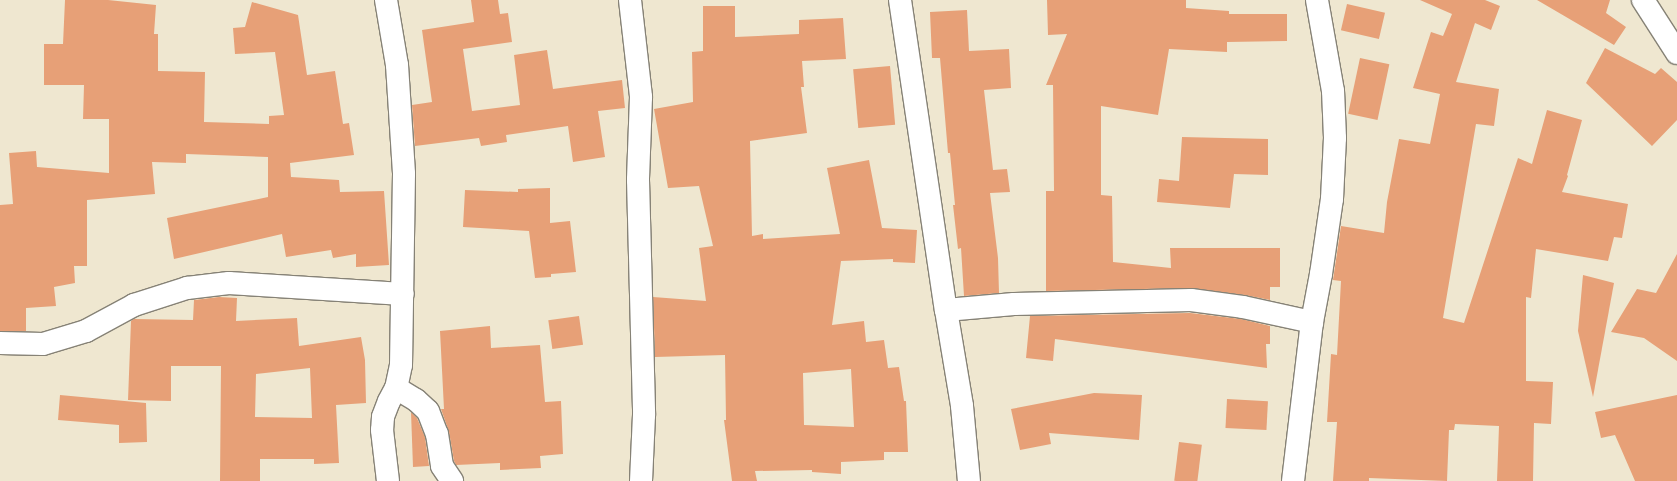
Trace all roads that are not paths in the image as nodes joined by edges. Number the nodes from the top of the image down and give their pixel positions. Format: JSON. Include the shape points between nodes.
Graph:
{"nodes":[{"id":1,"x":386,"y":0,"type":"edge"},
{"id":2,"x":630,"y":0,"type":"edge"},
{"id":3,"x":900,"y":0,"type":"edge"},
{"id":4,"x":1317,"y":0,"type":"edge"},
{"id":5,"x":1642,"y":0,"type":"edge"},
{"id":6,"x":1677,"y":53,"type":"edge"},
{"id":7,"x":403,"y":294,"type":"junction"},
{"id":8,"x":946,"y":310,"type":"junction"},
{"id":9,"x":1312,"y":322,"type":"junction"},
{"id":10,"x":0,"y":342,"type":"edge"},
{"id":11,"x":396,"y":388,"type":"junction"},
{"id":12,"x":388,"y":481,"type":"edge"},
{"id":13,"x":452,"y":481,"type":"edge"},
{"id":14,"x":641,"y":481,"type":"edge"},
{"id":15,"x":969,"y":481,"type":"edge"},
{"id":16,"x":1293,"y":481,"type":"edge"}],
"edges":[{"from":1,"to":7,"type":"street","via":[[397,65],[404,174]]},
{"from":2,"to":14,"type":"street","via":[[641,97],[638,180],[644,415]]},
{"from":3,"to":8,"type":"street"},
{"from":4,"to":9,"type":"street","via":[[1333,91],[1335,138],[1332,199]]},
{"from":5,"to":6,"type":"street"},
{"from":7,"to":10,"type":"street","via":[[229,283],[186,288],[134,305],[86,330],[43,344]]},
{"from":7,"to":11,"type":"street","via":[[402,365]]},
{"from":8,"to":9,"type":"street","via":[[1014,304],[1191,300],[1243,307]]},
{"from":8,"to":15,"type":"street","via":[[962,406]]},
{"from":9,"to":16,"type":"street"},
{"from":11,"to":12,"type":"street","via":[[383,417],[382,430]]},
{"from":11,"to":13,"type":"street","via":[[428,411],[437,434],[442,466]]}]}
